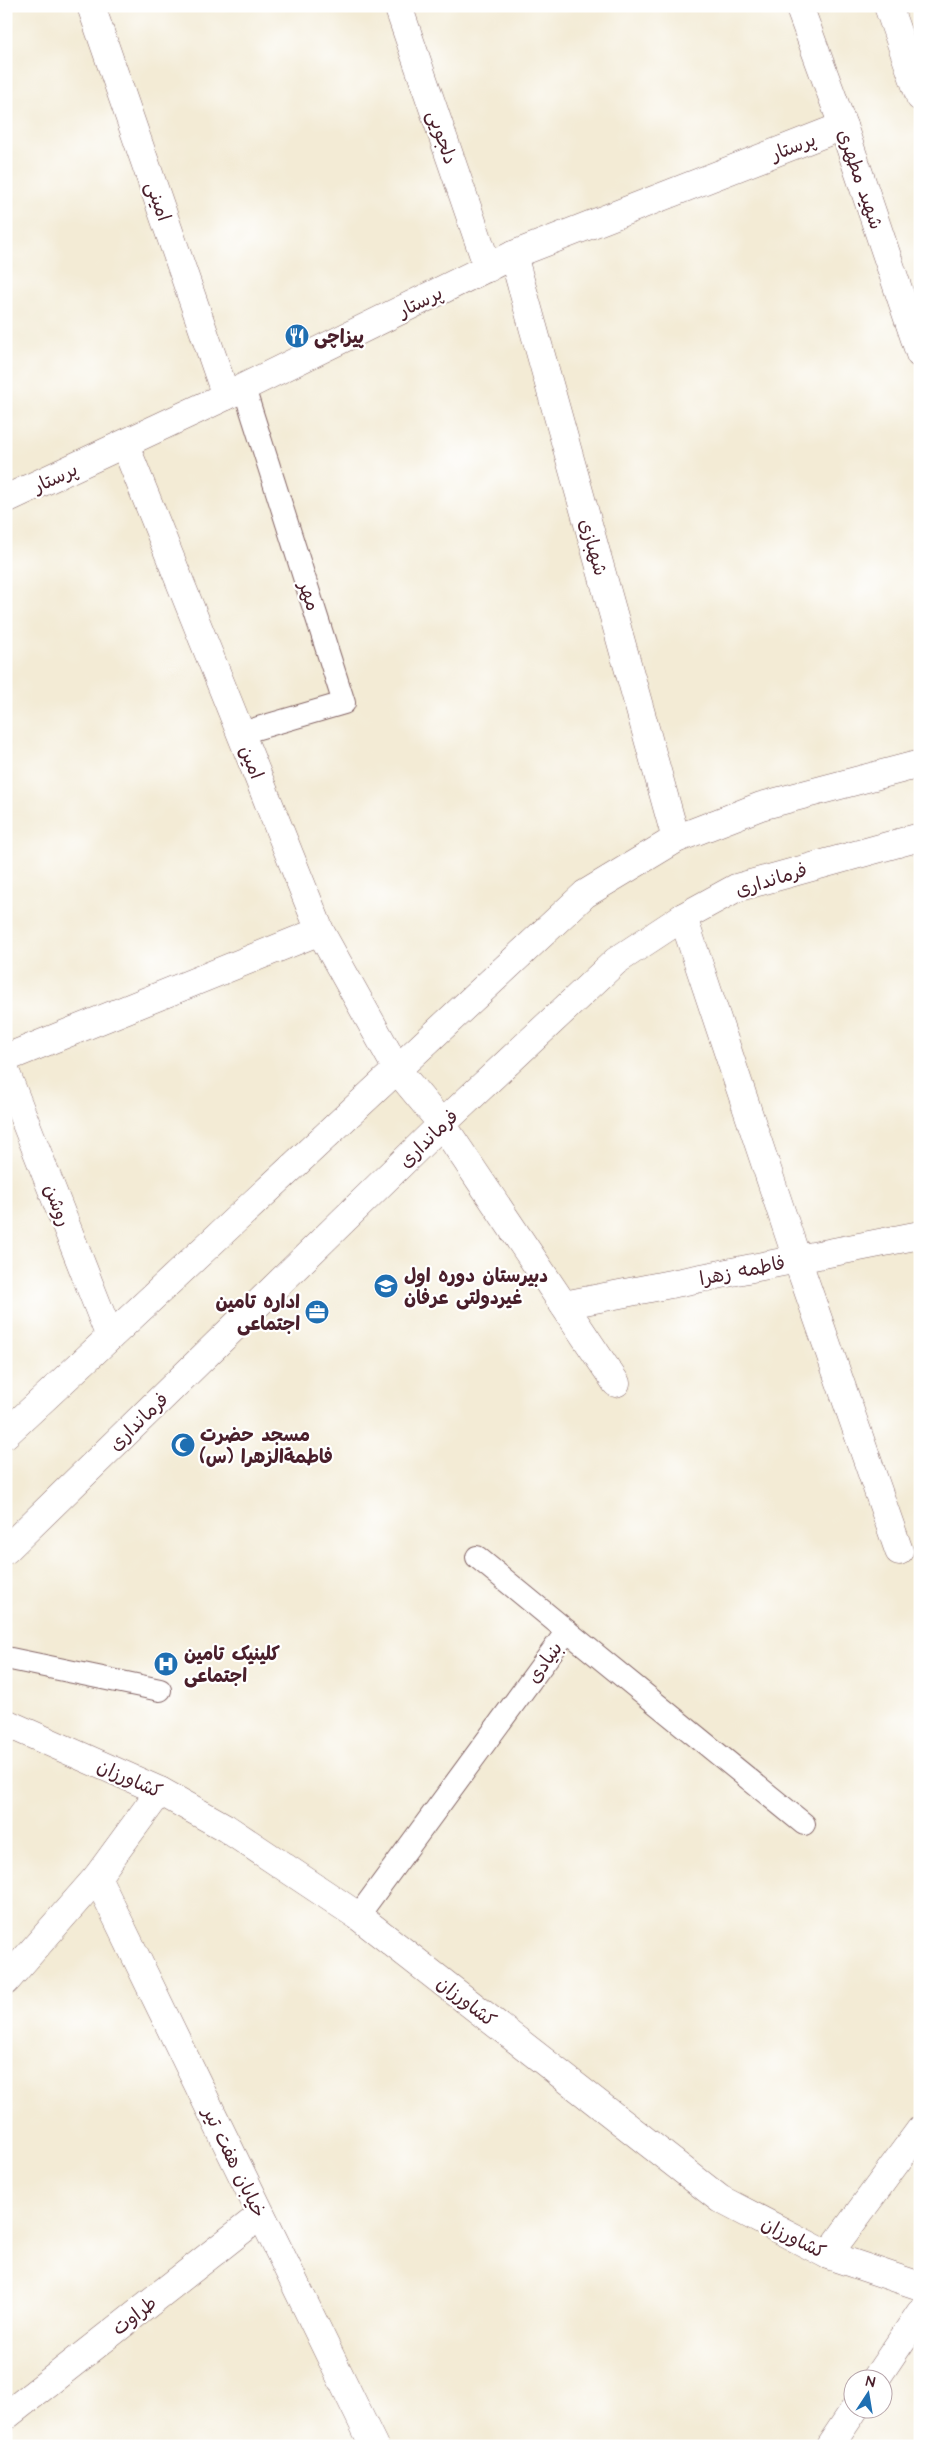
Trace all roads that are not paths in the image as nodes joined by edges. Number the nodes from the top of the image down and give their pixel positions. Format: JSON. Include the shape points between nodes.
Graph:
{"nodes":[{"id":1,"x":91,"y":6,"type":"edge"},
{"id":2,"x":398,"y":6,"type":"edge"},
{"id":3,"x":799,"y":6,"type":"edge"},
{"id":4,"x":888,"y":6,"type":"edge"},
{"id":5,"x":920,"y":97,"type":"edge"},
{"id":6,"x":843,"y":126,"type":"junction"},
{"id":7,"x":513,"y":255,"type":"junction"},
{"id":8,"x":488,"y":268,"type":"junction"},
{"id":9,"x":920,"y":354,"type":"edge"},
{"id":10,"x":235,"y":392,"type":"junction"},
{"id":11,"x":125,"y":445,"type":"junction"},
{"id":12,"x":6,"y":499,"type":"edge"},
{"id":13,"x":241,"y":733,"type":"junction"},
{"id":14,"x":920,"y":764,"type":"edge"},
{"id":15,"x":920,"y":836,"type":"edge"},
{"id":16,"x":676,"y":839,"type":"junction"},
{"id":17,"x":684,"y":917,"type":"junction"},
{"id":18,"x":320,"y":931,"type":"junction"},
{"id":19,"x":6,"y":1058,"type":"edge"},
{"id":20,"x":398,"y":1071,"type":"junction"},
{"id":21,"x":6,"y":1072,"type":"edge"},
{"id":22,"x":442,"y":1124,"type":"junction"},
{"id":23,"x":920,"y":1235,"type":"edge"},
{"id":24,"x":797,"y":1259,"type":"junction"},
{"id":25,"x":564,"y":1305,"type":"junction"},
{"id":26,"x":110,"y":1337,"type":"junction"},
{"id":27,"x":616,"y":1383,"type":"dead end"},
{"id":28,"x":6,"y":1434,"type":"edge"},
{"id":29,"x":6,"y":1550,"type":"edge"},
{"id":30,"x":899,"y":1551,"type":"dead end"},
{"id":31,"x":477,"y":1556,"type":"dead end"},
{"id":32,"x":567,"y":1631,"type":"junction"},
{"id":33,"x":6,"y":1658,"type":"edge"},
{"id":34,"x":160,"y":1690,"type":"dead end"},
{"id":35,"x":6,"y":1723,"type":"edge"},
{"id":36,"x":160,"y":1790,"type":"junction"},
{"id":37,"x":804,"y":1824,"type":"dead end"},
{"id":38,"x":97,"y":1877,"type":"junction"},
{"id":39,"x":358,"y":1916,"type":"junction"},
{"id":40,"x":6,"y":1981,"type":"edge"},
{"id":41,"x":920,"y":2130,"type":"edge"},
{"id":42,"x":262,"y":2215,"type":"junction"},
{"id":43,"x":828,"y":2255,"type":"junction"},
{"id":44,"x":920,"y":2286,"type":"edge"},
{"id":45,"x":920,"y":2313,"type":"edge"},
{"id":46,"x":882,"y":2370,"type":"edge"},
{"id":47,"x":6,"y":2416,"type":"edge"},
{"id":48,"x":847,"y":2420,"type":"edge"},
{"id":49,"x":374,"y":2446,"type":"edge"},
{"id":50,"x":830,"y":2446,"type":"edge"}],
"edges":[{"from":1,"to":10,"type":"street","name":"امینی"},
{"from":2,"to":8,"type":"street","name":"دلجویی"},
{"from":3,"to":6,"type":"street","name":"شهید مطهری"},
{"from":4,"to":5,"type":"street"},
{"from":6,"to":7,"type":"street","name":"پرستار"},
{"from":6,"to":9,"type":"street","name":"شهید مطهری"},
{"from":7,"to":8,"type":"street","name":"پرستار"},
{"from":7,"to":16,"type":"street","name":"شهبازی"},
{"from":8,"to":10,"type":"street","name":"پرستار"},
{"from":10,"to":11,"type":"street","name":"پرستار"},
{"from":10,"to":13,"type":"lane","name":"مهر","via":[[344,703]]},
{"from":11,"to":12,"type":"street","name":"پرستار"},
{"from":11,"to":13,"type":"street","name":"امین"},
{"from":13,"to":18,"type":"street","name":"امین"},
{"from":14,"to":16,"type":"street","via":[[761,806]]},
{"from":15,"to":17,"type":"street","name":"فرمانداری","via":[[736,888]]},
{"from":16,"to":20,"type":"street","via":[[585,894]]},
{"from":17,"to":22,"type":"street","name":"فرمانداری","via":[[616,961]]},
{"from":17,"to":24,"type":"street"},
{"from":18,"to":19,"type":"street"},
{"from":18,"to":20,"type":"street","name":"امین"},
{"from":20,"to":22,"type":"street","name":"امین"},
{"from":20,"to":26,"type":"street"},
{"from":21,"to":26,"type":"street","name":"روشن"},
{"from":22,"to":25,"type":"street"},
{"from":22,"to":29,"type":"street","name":"فرمانداری"},
{"from":23,"to":24,"type":"street","name":"فاطمه زهرا"},
{"from":24,"to":25,"type":"street","name":"فاطمه زهرا"},
{"from":24,"to":30,"type":"street"},
{"from":25,"to":27,"type":"street"},
{"from":26,"to":28,"type":"street"},
{"from":31,"to":32,"type":"lane"},
{"from":32,"to":37,"type":"lane","name":"بنیادی"},
{"from":32,"to":39,"type":"lane","name":"بنیادی"},
{"from":33,"to":34,"type":"lane"},
{"from":35,"to":36,"type":"street","name":"کشاورزان"},
{"from":36,"to":38,"type":"street"},
{"from":36,"to":39,"type":"street","name":"کشاورزان","via":[[226,1828]]},
{"from":38,"to":40,"type":"street"},
{"from":38,"to":42,"type":"street","name":"خیابان هفت تیر"},
{"from":39,"to":43,"type":"street","name":"کشاورزان","via":[[720,2199]]},
{"from":41,"to":43,"type":"street"},
{"from":42,"to":47,"type":"street","name":"طراوت"},
{"from":42,"to":49,"type":"street","name":"خیابان هفت تیر"},
{"from":43,"to":44,"type":"street","name":"کشاورزان"},
{"from":45,"to":46,"type":"street"},
{"from":48,"to":50,"type":"street"}]}
